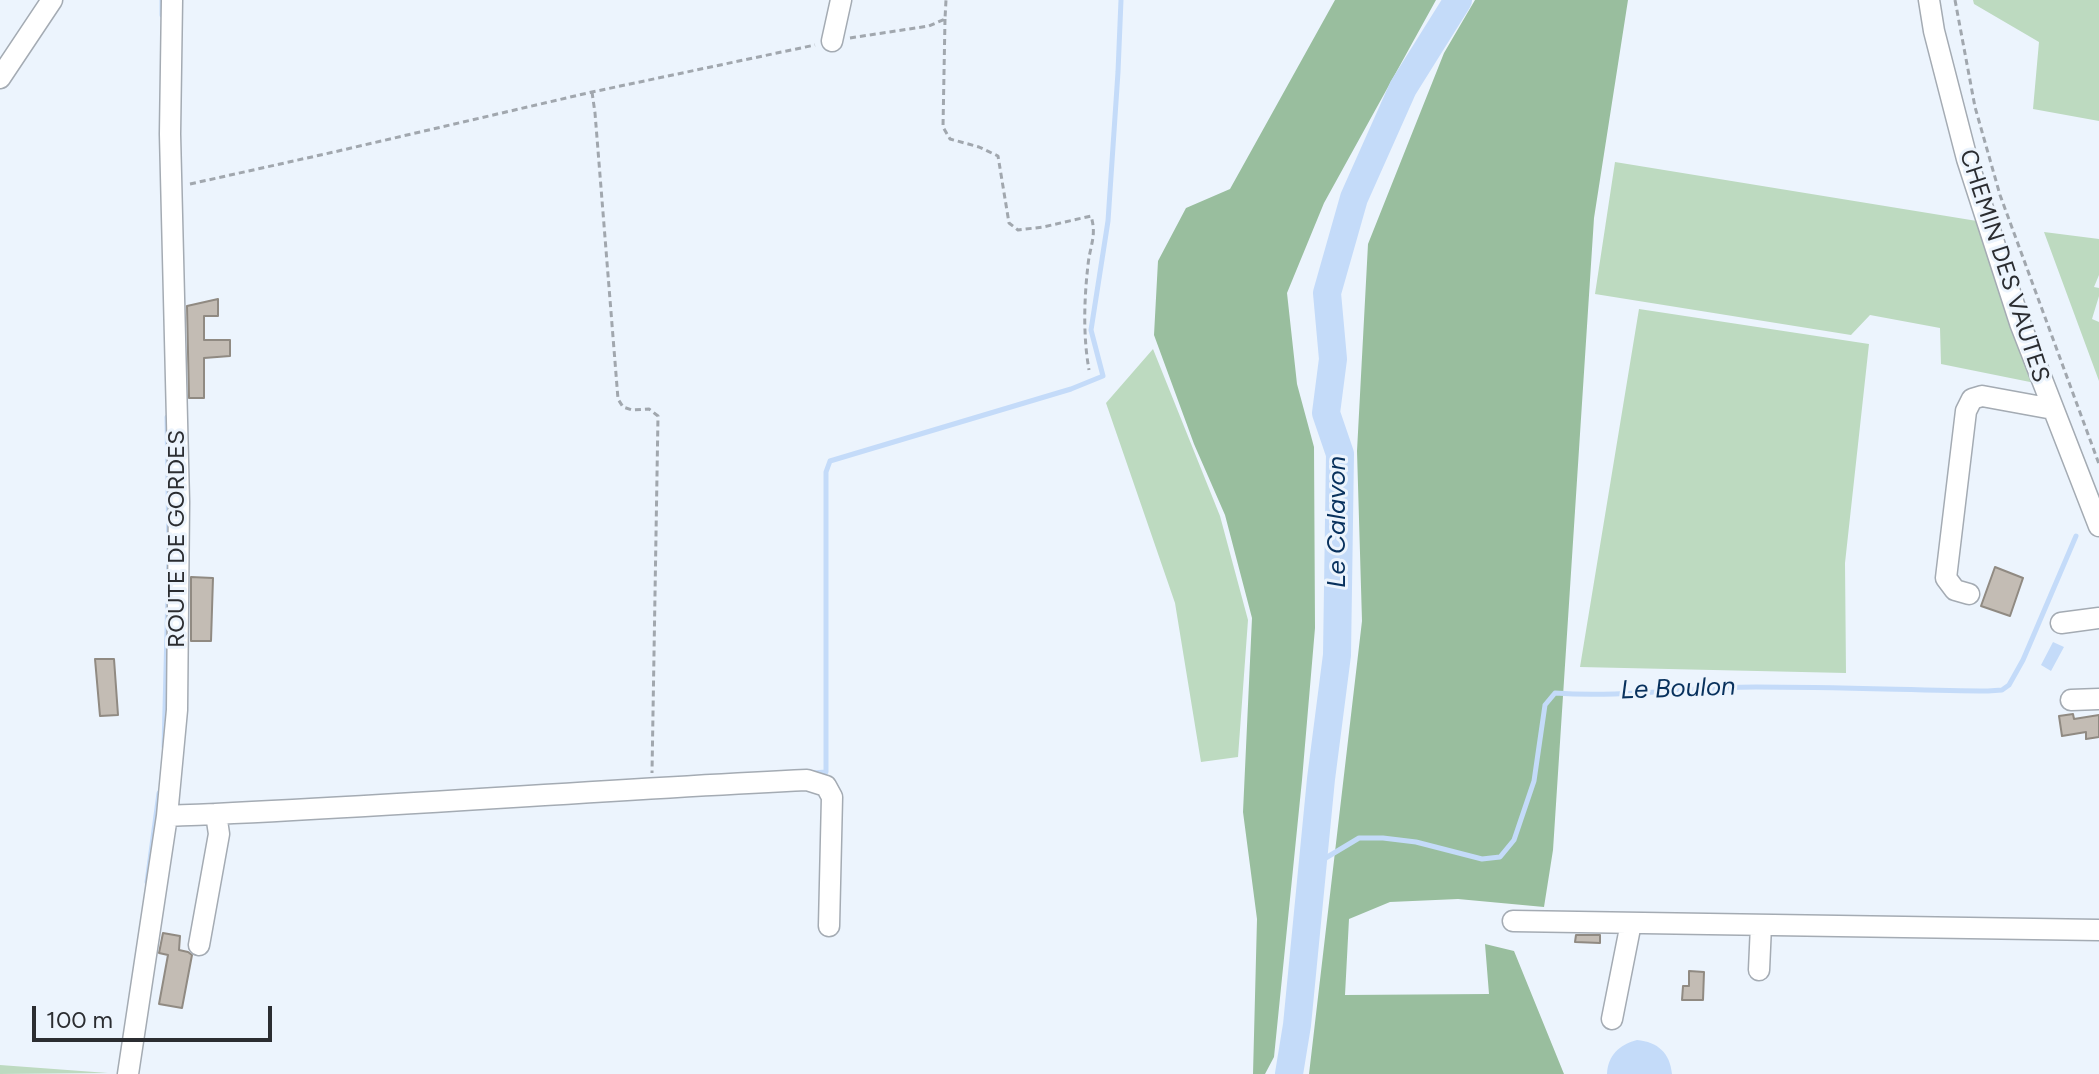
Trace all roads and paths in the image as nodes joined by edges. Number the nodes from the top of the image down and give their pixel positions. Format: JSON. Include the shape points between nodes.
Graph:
{"nodes":[{"id":1,"x":52,"y":0,"type":"edge"},
{"id":2,"x":172,"y":0,"type":"edge"},
{"id":3,"x":841,"y":0,"type":"edge"},
{"id":4,"x":946,"y":0,"type":"edge"},
{"id":5,"x":1929,"y":0,"type":"edge"},
{"id":6,"x":1955,"y":0,"type":"edge"},
{"id":7,"x":945,"y":19,"type":"junction"},
{"id":8,"x":832,"y":41,"type":"junction"},
{"id":9,"x":0,"y":78,"type":"edge"},
{"id":10,"x":592,"y":92,"type":"junction"},
{"id":11,"x":172,"y":188,"type":"junction"},
{"id":12,"x":1089,"y":370,"type":"dead end"},
{"id":13,"x":2053,"y":409,"type":"junction"},
{"id":14,"x":2099,"y":464,"type":"edge"},
{"id":15,"x":2099,"y":526,"type":"edge"},
{"id":16,"x":1969,"y":594,"type":"dead end"},
{"id":17,"x":2099,"y":618,"type":"edge"},
{"id":18,"x":2061,"y":623,"type":"dead end"},
{"id":19,"x":2099,"y":699,"type":"edge"},
{"id":20,"x":2071,"y":700,"type":"dead end"},
{"id":21,"x":652,"y":788,"type":"junction"},
{"id":22,"x":216,"y":814,"type":"junction"},
{"id":23,"x":167,"y":816,"type":"junction"},
{"id":24,"x":1513,"y":921,"type":"dead end"},
{"id":25,"x":1631,"y":923,"type":"junction"},
{"id":26,"x":1761,"y":925,"type":"junction"},
{"id":27,"x":829,"y":926,"type":"dead end"},
{"id":28,"x":2099,"y":930,"type":"edge"},
{"id":29,"x":199,"y":945,"type":"dead end"},
{"id":30,"x":1759,"y":970,"type":"dead end"},
{"id":31,"x":1612,"y":1019,"type":"dead end"},
{"id":32,"x":128,"y":1074,"type":"edge"}],
"edges":[{"from":1,"to":9,"type":"street"},
{"from":2,"to":11,"type":"street","name":"ROUTE DE GORDES"},
{"from":3,"to":8,"type":"street"},
{"from":4,"to":7,"type":"path"},
{"from":5,"to":13,"type":"street","name":"CHEMIN DES VAUTES","via":[[1967,159]]},
{"from":6,"to":14,"type":"path","via":[[1975,107],[2000,195]]},
{"from":7,"to":8,"type":"path"},
{"from":7,"to":12,"type":"path","via":[[943,127],[950,139],[998,156],[1009,223],[1018,230],[1091,216],[1095,228],[1084,340]]},
{"from":8,"to":10,"type":"path"},
{"from":10,"to":11,"type":"path"},
{"from":10,"to":21,"type":"path","via":[[618,399],[623,407],[649,409],[658,416]]},
{"from":11,"to":23,"type":"street","name":"ROUTE DE GORDES","via":[[179,502],[177,710]]},
{"from":13,"to":15,"type":"street","name":"CHEMIN DES VAUTES"},
{"from":13,"to":16,"type":"street","via":[[1982,396],[1972,399],[1966,411],[1946,578],[1955,590]]},
{"from":17,"to":18,"type":"street"},
{"from":19,"to":20,"type":"street"},
{"from":21,"to":22,"type":"street"},
{"from":21,"to":27,"type":"street","via":[[807,780],[826,786],[832,797]]},
{"from":22,"to":23,"type":"street"},
{"from":22,"to":29,"type":"street","via":[[219,834]]},
{"from":23,"to":32,"type":"street","name":"ROUTE DE GORDES"},
{"from":24,"to":25,"type":"street"},
{"from":25,"to":26,"type":"street"},
{"from":25,"to":31,"type":"street"},
{"from":26,"to":28,"type":"street"},
{"from":26,"to":30,"type":"street"}]}
